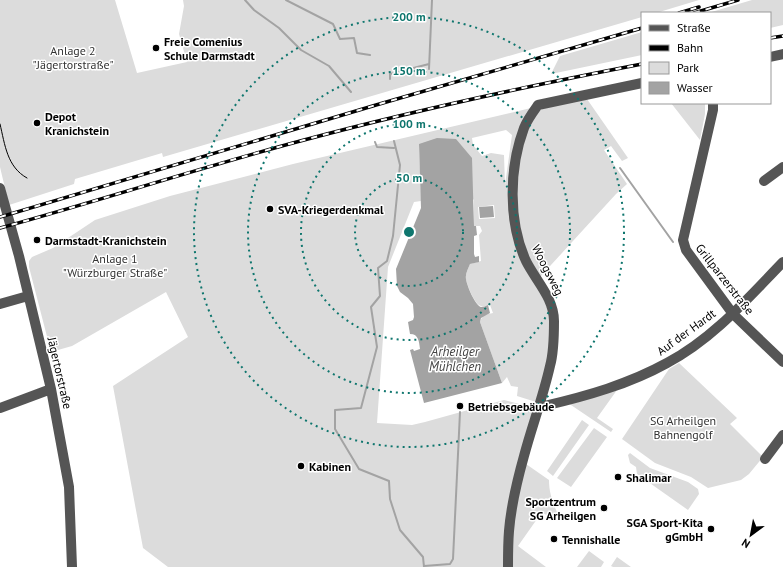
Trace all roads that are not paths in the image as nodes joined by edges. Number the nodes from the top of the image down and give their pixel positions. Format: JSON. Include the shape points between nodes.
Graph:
{"nodes":[{"id":1,"x":783,"y":54,"type":"edge"},
{"id":2,"x":771,"y":57,"type":"edge"},
{"id":3,"x":641,"y":83,"type":"edge"},
{"id":4,"x":713,"y":104,"type":"edge"},
{"id":5,"x":783,"y":167,"type":"edge"},
{"id":6,"x":764,"y":181,"type":"dead end"},
{"id":7,"x":0,"y":188,"type":"edge"},
{"id":8,"x":783,"y":262,"type":"edge"},
{"id":9,"x":28,"y":296,"type":"junction"},
{"id":10,"x":0,"y":304,"type":"edge"},
{"id":11,"x":733,"y":314,"type":"junction"},
{"id":12,"x":783,"y":362,"type":"edge"},
{"id":13,"x":51,"y":389,"type":"junction"},
{"id":14,"x":539,"y":406,"type":"junction"},
{"id":15,"x":0,"y":408,"type":"edge"},
{"id":16,"x":783,"y":435,"type":"edge"},
{"id":17,"x":765,"y":459,"type":"dead end"},
{"id":18,"x":72,"y":567,"type":"edge"},
{"id":19,"x":508,"y":567,"type":"edge"}],
"edges":[{"from":1,"to":2,"type":"street"},
{"from":3,"to":14,"type":"street","name":"Woogsweg","via":[[538,105],[524,127],[516,158],[513,188],[518,239],[526,261],[545,291],[554,318],[551,365]]},
{"from":4,"to":11,"type":"street","name":"Grillparzerstraße","via":[[683,240],[686,250]]},
{"from":5,"to":6,"type":"street"},
{"from":7,"to":9,"type":"street","name":"Jägertorstraße"},
{"from":8,"to":11,"type":"street","name":"Auf der Hardt"},
{"from":9,"to":10,"type":"street"},
{"from":9,"to":13,"type":"street","name":"Jägertorstraße"},
{"from":11,"to":12,"type":"street","name":"Grillparzerstraße"},
{"from":11,"to":14,"type":"street","name":"Auf der Hardt","via":[[674,360],[639,377],[586,396]]},
{"from":13,"to":15,"type":"street"},
{"from":13,"to":18,"type":"street","name":"Jägertorstraße","via":[[69,487]]},
{"from":14,"to":19,"type":"street","name":"Woogsweg","via":[[512,504],[508,532]]},
{"from":16,"to":17,"type":"street"}]}
